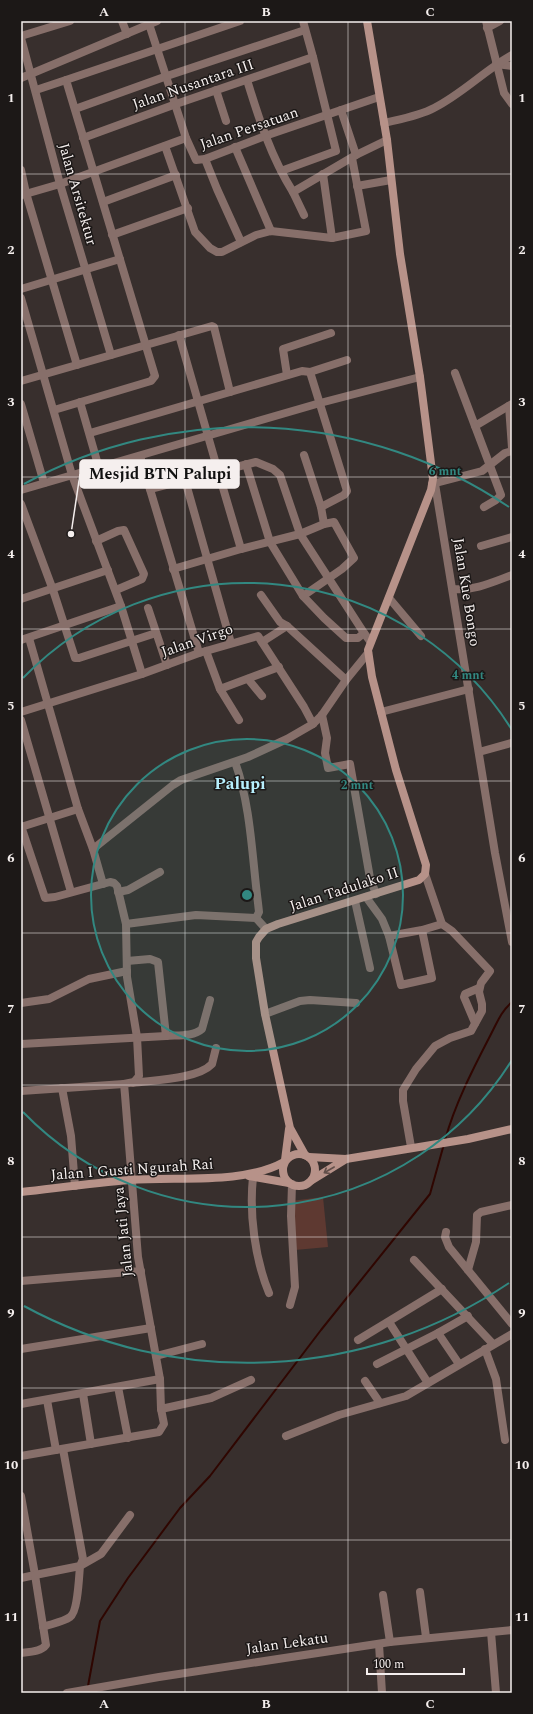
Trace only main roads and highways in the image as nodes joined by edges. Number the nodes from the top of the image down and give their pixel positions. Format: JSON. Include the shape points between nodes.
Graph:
{"nodes":[{"id":1,"x":367,"y":21,"type":"edge"},
{"id":2,"x":290,"y":1128,"type":"junction"},
{"id":3,"x":512,"y":1129,"type":"edge"},
{"id":4,"x":307,"y":1156,"type":"junction"},
{"id":5,"x":346,"y":1159,"type":"junction"},
{"id":6,"x":285,"y":1161,"type":"junction"},
{"id":7,"x":250,"y":1176,"type":"junction"},
{"id":8,"x":312,"y":1180,"type":"junction"},
{"id":9,"x":290,"y":1184,"type":"junction"},
{"id":10,"x":21,"y":1192,"type":"edge"}],
"edges":[{"from":1,"to":2,"type":"main road","name":"Jalan Tadulako II","via":[[387,140],[403,276],[434,484],[370,641],[368,653],[380,712],[426,865],[425,874],[419,880],[266,929],[259,937],[256,949],[265,1014]]},
{"from":2,"to":4,"type":"main road"},
{"from":2,"to":6,"type":"main road"},
{"from":3,"to":5,"type":"main road"},
{"from":4,"to":5,"type":"main road"},
{"from":4,"to":6,"type":"main road","via":[[297,1153]]},
{"from":4,"to":8,"type":"main road","via":[[314,1165]]},
{"from":5,"to":8,"type":"main road","one_way":true},
{"from":6,"to":7,"type":"main road","name":"Jalan I Gusti Ngurah Rai"},
{"from":6,"to":9,"type":"main road","via":[[282,1171]]},
{"from":7,"to":9,"type":"main road","name":"Jalan I Gusti Ngurah Rai"},
{"from":7,"to":10,"type":"main road","name":"Jalan I Gusti Ngurah Rai","via":[[131,1180]]},
{"from":8,"to":9,"type":"main road","via":[[303,1185]]}]}
